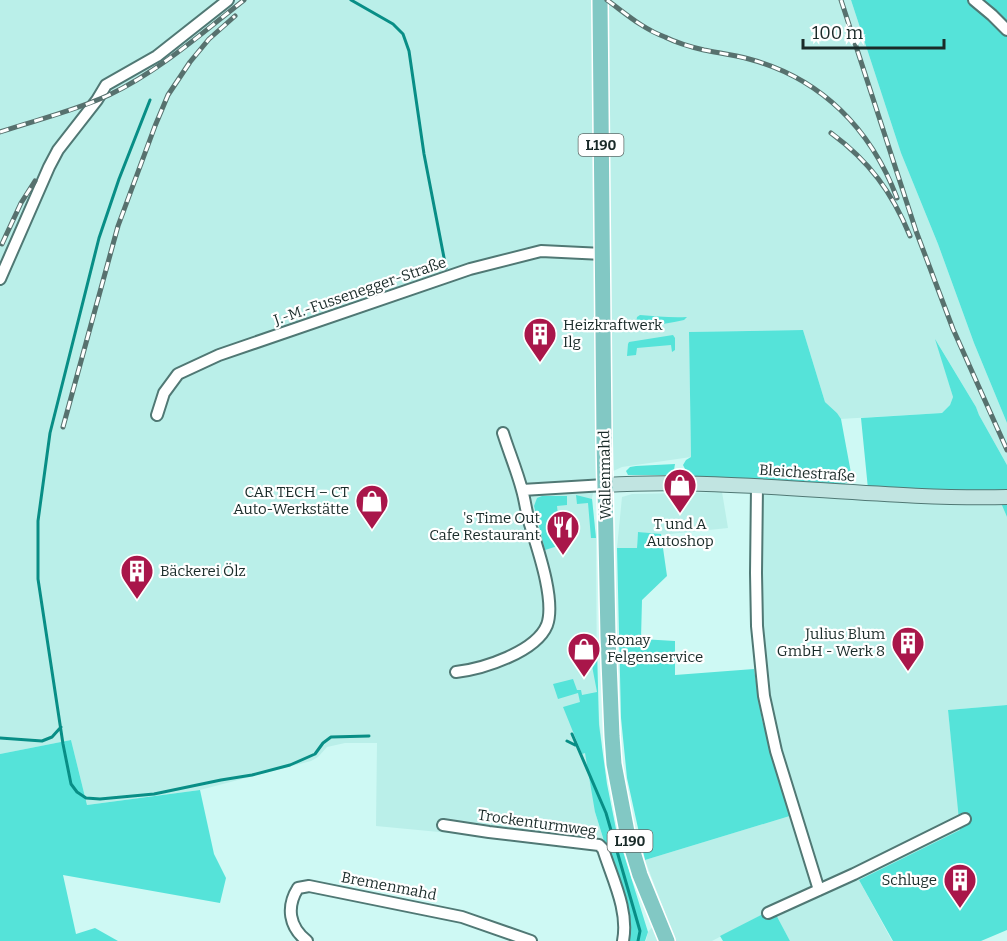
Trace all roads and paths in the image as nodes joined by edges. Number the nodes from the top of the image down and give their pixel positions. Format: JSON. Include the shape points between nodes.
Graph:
{"nodes":[{"id":1,"x":228,"y":0,"type":"edge"},
{"id":2,"x":600,"y":0,"type":"edge"},
{"id":3,"x":974,"y":0,"type":"edge"},
{"id":4,"x":1007,"y":30,"type":"edge"},
{"id":5,"x":603,"y":254,"type":"junction"},
{"id":6,"x":0,"y":279,"type":"edge"},
{"id":7,"x":157,"y":415,"type":"dead end"},
{"id":8,"x":503,"y":433,"type":"dead end"},
{"id":9,"x":605,"y":485,"type":"junction"},
{"id":10,"x":757,"y":486,"type":"junction"},
{"id":11,"x":522,"y":490,"type":"junction"},
{"id":12,"x":1007,"y":497,"type":"edge"},
{"id":13,"x":456,"y":672,"type":"dead end"},
{"id":14,"x":965,"y":819,"type":"dead end"},
{"id":15,"x":443,"y":825,"type":"dead end"},
{"id":16,"x":819,"y":890,"type":"junction"},
{"id":17,"x":768,"y":913,"type":"dead end"},
{"id":18,"x":307,"y":941,"type":"edge"},
{"id":19,"x":531,"y":941,"type":"edge"},
{"id":20,"x":623,"y":941,"type":"edge"},
{"id":21,"x":667,"y":941,"type":"edge"}],
"edges":[{"from":1,"to":6,"type":"street","via":[[157,56],[106,85],[58,150]]},
{"from":2,"to":5,"type":"main road","name":"Wallenmahd","number":"L190"},
{"from":3,"to":4,"type":"street"},
{"from":5,"to":7,"type":"street","name":"J.-M.-Fussenegger-Straße","via":[[541,251],[470,269],[219,355],[178,374],[164,393]]},
{"from":5,"to":9,"type":"main road","name":"Wallenmahd","number":"L190"},
{"from":8,"to":11,"type":"street"},
{"from":9,"to":10,"type":"main road","name":"Bleichestraße"},
{"from":9,"to":11,"type":"street"},
{"from":9,"to":21,"type":"main road","name":"Wallenmahd","number":"L190","via":[[614,764],[633,852]]},
{"from":10,"to":12,"type":"main road","name":"Bleichestraße"},
{"from":10,"to":16,"type":"street","via":[[757,626],[764,696],[776,751]]},
{"from":11,"to":13,"type":"street","via":[[548,590],[546,626],[539,637],[516,655]]},
{"from":14,"to":16,"type":"street"},
{"from":15,"to":20,"type":"street","name":"Trockenturmweg","via":[[599,845],[623,910]]},
{"from":16,"to":17,"type":"street"},
{"from":18,"to":19,"type":"street","name":"Bremenmahd","via":[[292,921],[291,909],[298,888],[309,886],[462,917]]}]}
